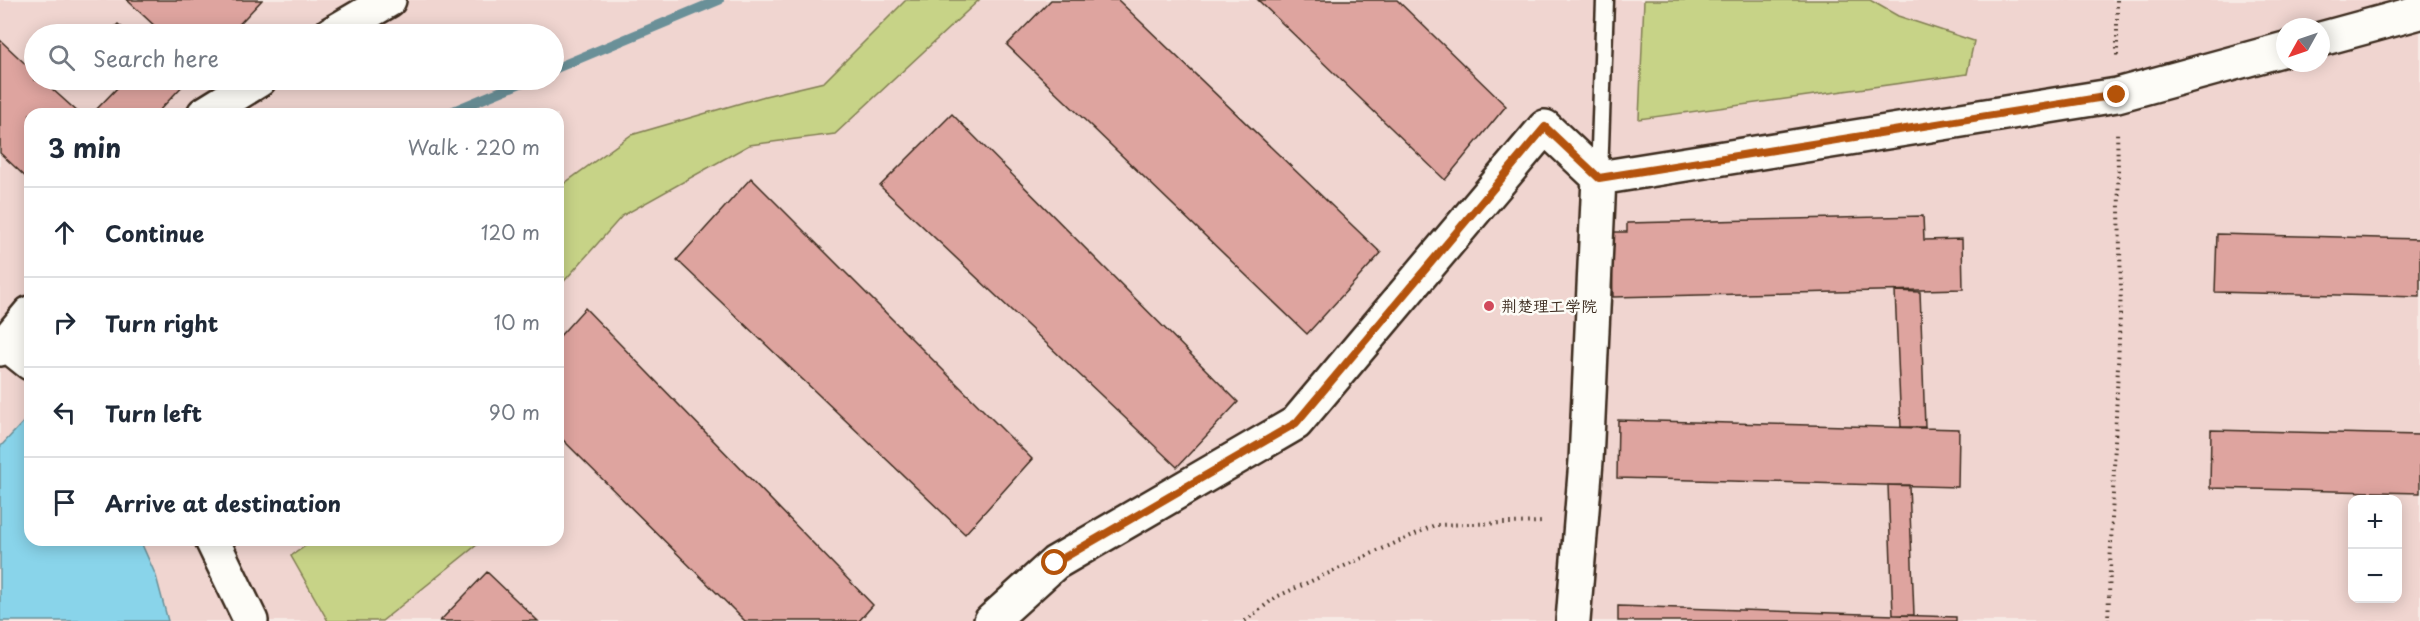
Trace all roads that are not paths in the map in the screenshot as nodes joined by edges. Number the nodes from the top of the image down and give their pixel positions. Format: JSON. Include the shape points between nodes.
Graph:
{"nodes":[{"id":1,"x":389,"y":0,"type":"edge"},
{"id":2,"x":1605,"y":0,"type":"edge"},
{"id":3,"x":2420,"y":12,"type":"edge"},
{"id":4,"x":348,"y":24,"type":"edge"},
{"id":5,"x":2330,"y":37,"type":"edge"},
{"id":6,"x":2276,"y":51,"type":"edge"},
{"id":7,"x":243,"y":90,"type":"edge"},
{"id":8,"x":214,"y":108,"type":"edge"},
{"id":9,"x":1599,"y":178,"type":"junction"},
{"id":10,"x":24,"y":319,"type":"edge"},
{"id":11,"x":2,"y":343,"type":"edge"},
{"id":12,"x":24,"y":359,"type":"edge"},
{"id":13,"x":215,"y":546,"type":"edge"},
{"id":14,"x":251,"y":621,"type":"edge"},
{"id":15,"x":991,"y":621,"type":"edge"},
{"id":16,"x":1573,"y":621,"type":"edge"}],
"edges":[{"from":1,"to":4,"type":"street"},
{"from":2,"to":9,"type":"lane"},
{"from":3,"to":5,"type":"street"},
{"from":6,"to":9,"type":"street","via":[[2117,95]]},
{"from":7,"to":8,"type":"street"},
{"from":9,"to":15,"type":"street","via":[[1545,127],[1296,423],[1055,563]]},
{"from":9,"to":16,"type":"street"},
{"from":10,"to":11,"type":"street"},
{"from":11,"to":12,"type":"street"},
{"from":13,"to":14,"type":"street"}]}
